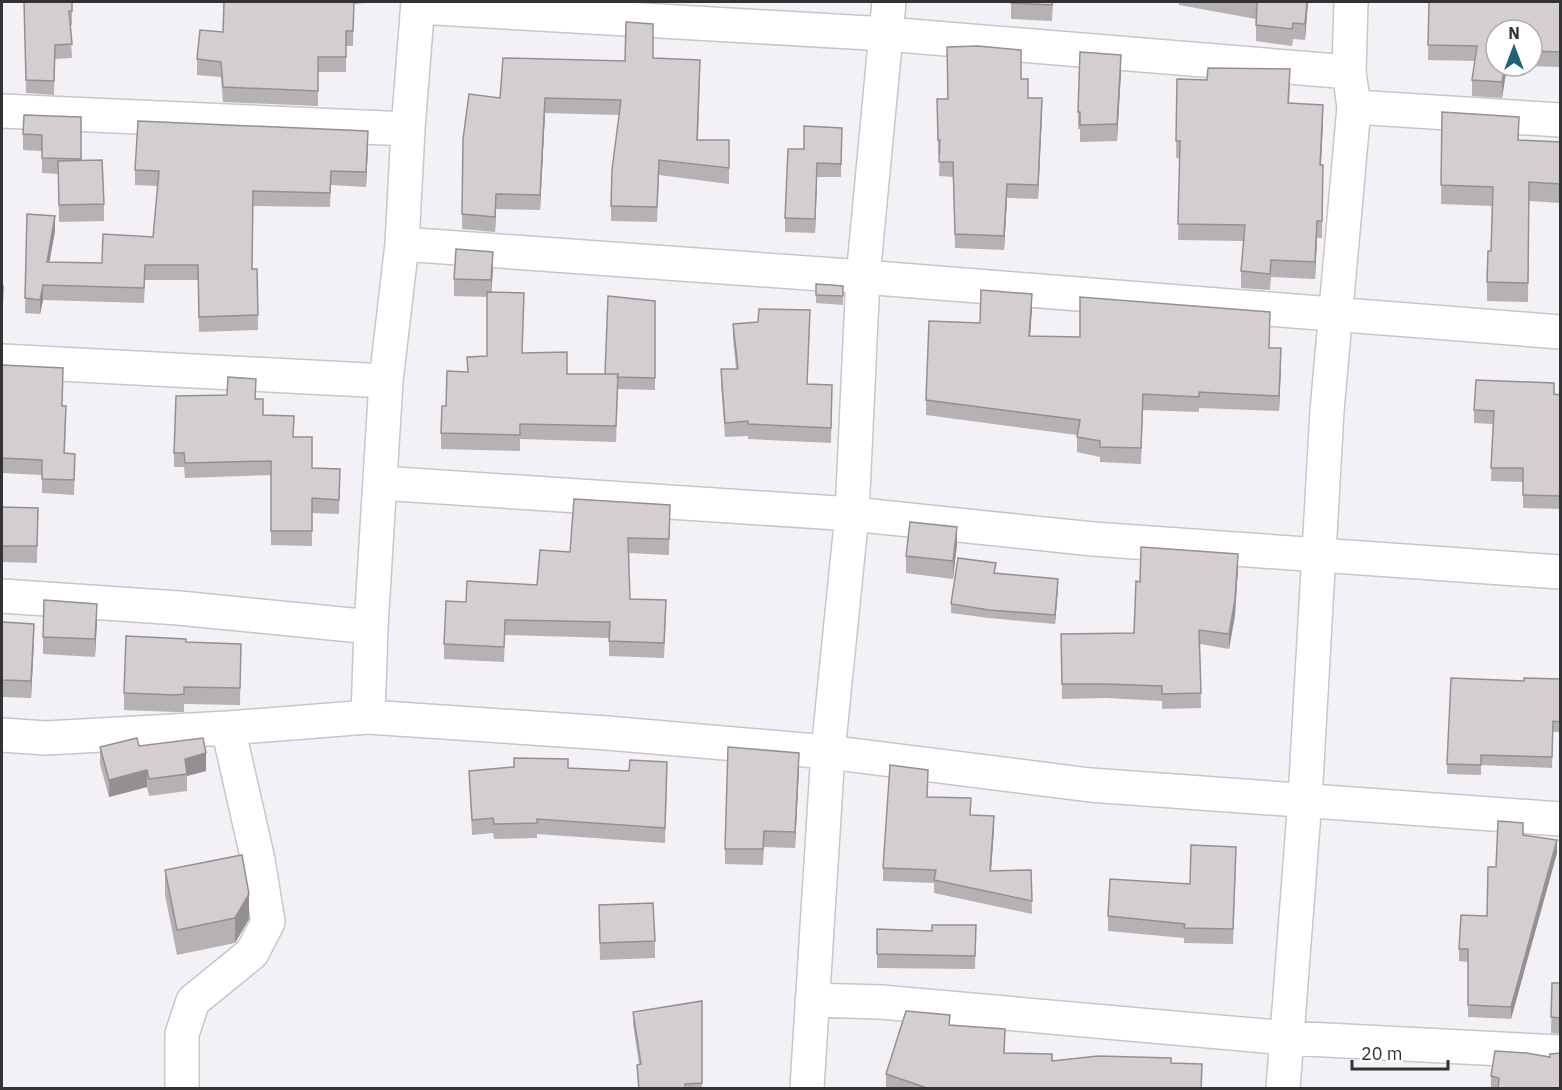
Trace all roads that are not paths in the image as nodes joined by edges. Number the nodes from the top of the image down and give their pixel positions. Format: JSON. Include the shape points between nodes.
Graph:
{"nodes":[{"id":1,"x":889,"y":2,"type":"edge"},
{"id":2,"x":1351,"y":2,"type":"edge"},
{"id":3,"x":418,"y":4,"type":"edge"},
{"id":4,"x":886,"y":34,"type":"junction"},
{"id":5,"x":1349,"y":72,"type":"junction"},
{"id":6,"x":1354,"y":107,"type":"junction"},
{"id":7,"x":2,"y":111,"type":"edge"},
{"id":8,"x":1560,"y":120,"type":"edge"},
{"id":9,"x":408,"y":129,"type":"junction"},
{"id":10,"x":402,"y":244,"type":"junction"},
{"id":11,"x":863,"y":277,"type":"junction"},
{"id":12,"x":1335,"y":314,"type":"junction"},
{"id":13,"x":1560,"y":332,"type":"edge"},
{"id":14,"x":2,"y":362,"type":"edge"},
{"id":15,"x":386,"y":381,"type":"junction"},
{"id":16,"x":380,"y":483,"type":"junction"},
{"id":17,"x":852,"y":514,"type":"junction"},
{"id":18,"x":1320,"y":555,"type":"junction"},
{"id":19,"x":1560,"y":572,"type":"edge"},
{"id":20,"x":2,"y":596,"type":"edge"},
{"id":21,"x":370,"y":627,"type":"junction"},
{"id":22,"x":368,"y":717,"type":"junction"},
{"id":23,"x":228,"y":728,"type":"junction"},
{"id":24,"x":2,"y":735,"type":"edge"},
{"id":25,"x":828,"y":752,"type":"junction"},
{"id":26,"x":1305,"y":800,"type":"junction"},
{"id":27,"x":1560,"y":819,"type":"edge"},
{"id":28,"x":812,"y":1000,"type":"junction"},
{"id":29,"x":1287,"y":1038,"type":"junction"},
{"id":30,"x":1560,"y":1052,"type":"edge"},
{"id":31,"x":182,"y":1089,"type":"edge"},
{"id":32,"x":807,"y":1089,"type":"edge"},
{"id":33,"x":1283,"y":1089,"type":"edge"}],
"edges":[{"from":1,"to":4,"type":"street"},
{"from":2,"to":5,"type":"street"},
{"from":3,"to":4,"type":"street"},
{"from":3,"to":9,"type":"street"},
{"from":4,"to":5,"type":"street"},
{"from":4,"to":11,"type":"street"},
{"from":5,"to":6,"type":"street"},
{"from":6,"to":8,"type":"street"},
{"from":6,"to":12,"type":"street"},
{"from":7,"to":9,"type":"street"},
{"from":9,"to":10,"type":"street"},
{"from":10,"to":11,"type":"street"},
{"from":10,"to":15,"type":"street"},
{"from":11,"to":12,"type":"street"},
{"from":11,"to":17,"type":"street"},
{"from":12,"to":13,"type":"street"},
{"from":12,"to":18,"type":"street"},
{"from":14,"to":15,"type":"street"},
{"from":15,"to":16,"type":"street"},
{"from":16,"to":17,"type":"street"},
{"from":16,"to":21,"type":"street"},
{"from":17,"to":18,"type":"street","via":[[1093,539]]},
{"from":17,"to":25,"type":"street"},
{"from":18,"to":19,"type":"street"},
{"from":18,"to":26,"type":"street"},
{"from":20,"to":21,"type":"street"},
{"from":21,"to":22,"type":"street"},
{"from":22,"to":23,"type":"street"},
{"from":22,"to":25,"type":"street"},
{"from":23,"to":24,"type":"street","via":[[46,738]]},
{"from":23,"to":31,"type":"street","via":[[268,922],[252,954],[193,1001],[182,1034]]},
{"from":25,"to":26,"type":"street","via":[[1090,785]]},
{"from":25,"to":28,"type":"street"},
{"from":26,"to":27,"type":"street"},
{"from":26,"to":29,"type":"street"},
{"from":28,"to":29,"type":"street","via":[[881,1002]]},
{"from":28,"to":32,"type":"street"},
{"from":29,"to":30,"type":"street"},
{"from":29,"to":33,"type":"street"}]}
